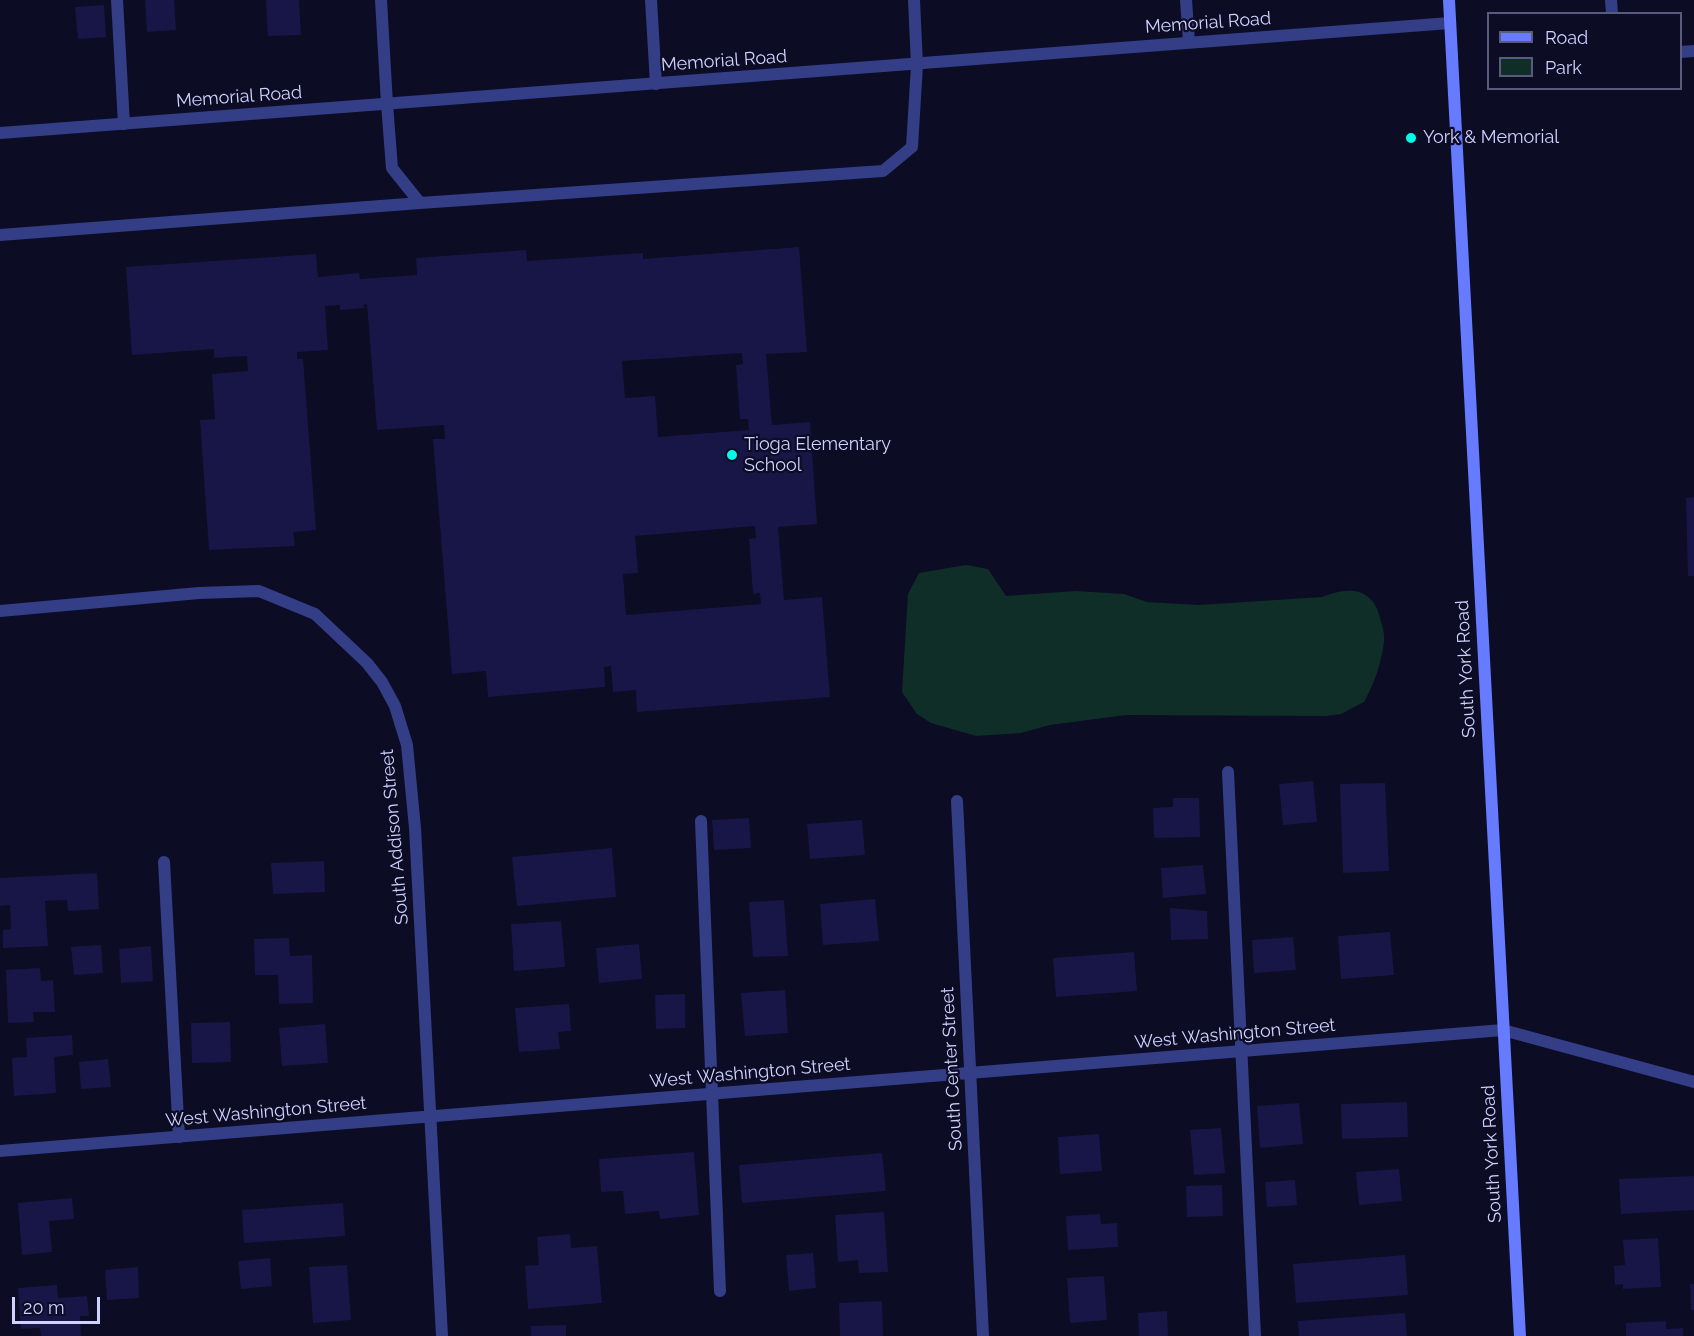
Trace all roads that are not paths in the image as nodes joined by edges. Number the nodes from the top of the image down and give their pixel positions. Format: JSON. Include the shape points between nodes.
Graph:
{"nodes":[{"id":1,"x":117,"y":0,"type":"edge"},
{"id":2,"x":381,"y":0,"type":"edge"},
{"id":3,"x":651,"y":0,"type":"edge"},
{"id":4,"x":914,"y":0,"type":"edge"},
{"id":5,"x":1186,"y":0,"type":"edge"},
{"id":6,"x":1449,"y":0,"type":"edge"},
{"id":7,"x":1450,"y":23,"type":"junction"},
{"id":8,"x":1189,"y":42,"type":"junction"},
{"id":9,"x":917,"y":65,"type":"junction"},
{"id":10,"x":656,"y":84,"type":"junction"},
{"id":11,"x":387,"y":104,"type":"junction"},
{"id":12,"x":124,"y":124,"type":"junction"},
{"id":13,"x":0,"y":133,"type":"edge"},
{"id":14,"x":420,"y":203,"type":"junction"},
{"id":15,"x":0,"y":235,"type":"edge"},
{"id":16,"x":0,"y":611,"type":"edge"},
{"id":17,"x":1228,"y":772,"type":"dead end"},
{"id":18,"x":957,"y":801,"type":"dead end"},
{"id":19,"x":701,"y":821,"type":"dead end"},
{"id":20,"x":164,"y":862,"type":"dead end"},
{"id":21,"x":1503,"y":1030,"type":"junction"},
{"id":22,"x":1242,"y":1051,"type":"junction"},
{"id":23,"x":970,"y":1074,"type":"junction"},
{"id":24,"x":1694,"y":1082,"type":"edge"},
{"id":25,"x":712,"y":1094,"type":"junction"},
{"id":26,"x":431,"y":1117,"type":"junction"},
{"id":27,"x":179,"y":1137,"type":"junction"},
{"id":28,"x":0,"y":1151,"type":"edge"},
{"id":29,"x":720,"y":1291,"type":"dead end"},
{"id":30,"x":442,"y":1336,"type":"edge"},
{"id":31,"x":983,"y":1336,"type":"edge"},
{"id":32,"x":1255,"y":1336,"type":"edge"},
{"id":33,"x":1520,"y":1336,"type":"edge"}],
"edges":[{"from":1,"to":12,"type":"street"},
{"from":2,"to":11,"type":"street"},
{"from":3,"to":10,"type":"street"},
{"from":4,"to":9,"type":"street"},
{"from":5,"to":8,"type":"street"},
{"from":6,"to":7,"type":"main road","name":"South York Road"},
{"from":7,"to":8,"type":"street","name":"Memorial Road"},
{"from":7,"to":21,"type":"main road","name":"South York Road"},
{"from":8,"to":9,"type":"street","name":"Memorial Road"},
{"from":9,"to":10,"type":"street","name":"Memorial Road"},
{"from":9,"to":14,"type":"street","via":[[912,147],[883,171]]},
{"from":10,"to":11,"type":"street","name":"Memorial Road"},
{"from":11,"to":12,"type":"street","name":"Memorial Road"},
{"from":11,"to":14,"type":"street","via":[[392,168]]},
{"from":12,"to":13,"type":"street","name":"Memorial Road"},
{"from":14,"to":15,"type":"street"},
{"from":16,"to":26,"type":"street","name":"South Addison Street","via":[[259,591],[315,614],[366,663],[395,706],[407,744]]},
{"from":17,"to":22,"type":"street"},
{"from":18,"to":23,"type":"street","name":"South Center Street"},
{"from":19,"to":25,"type":"street"},
{"from":20,"to":27,"type":"street"},
{"from":21,"to":22,"type":"street","name":"West Washington Street"},
{"from":21,"to":24,"type":"street","name":"West Washington Street"},
{"from":21,"to":33,"type":"main road","name":"South York Road"},
{"from":22,"to":23,"type":"street","name":"West Washington Street"},
{"from":22,"to":32,"type":"street"},
{"from":23,"to":25,"type":"street","name":"West Washington Street"},
{"from":23,"to":31,"type":"street","name":"South Center Street"},
{"from":25,"to":26,"type":"street","name":"West Washington Street"},
{"from":25,"to":29,"type":"street"},
{"from":26,"to":27,"type":"street","name":"West Washington Street"},
{"from":26,"to":30,"type":"street","name":"South Addison Street"},
{"from":27,"to":28,"type":"street","name":"West Washington Street"}]}
